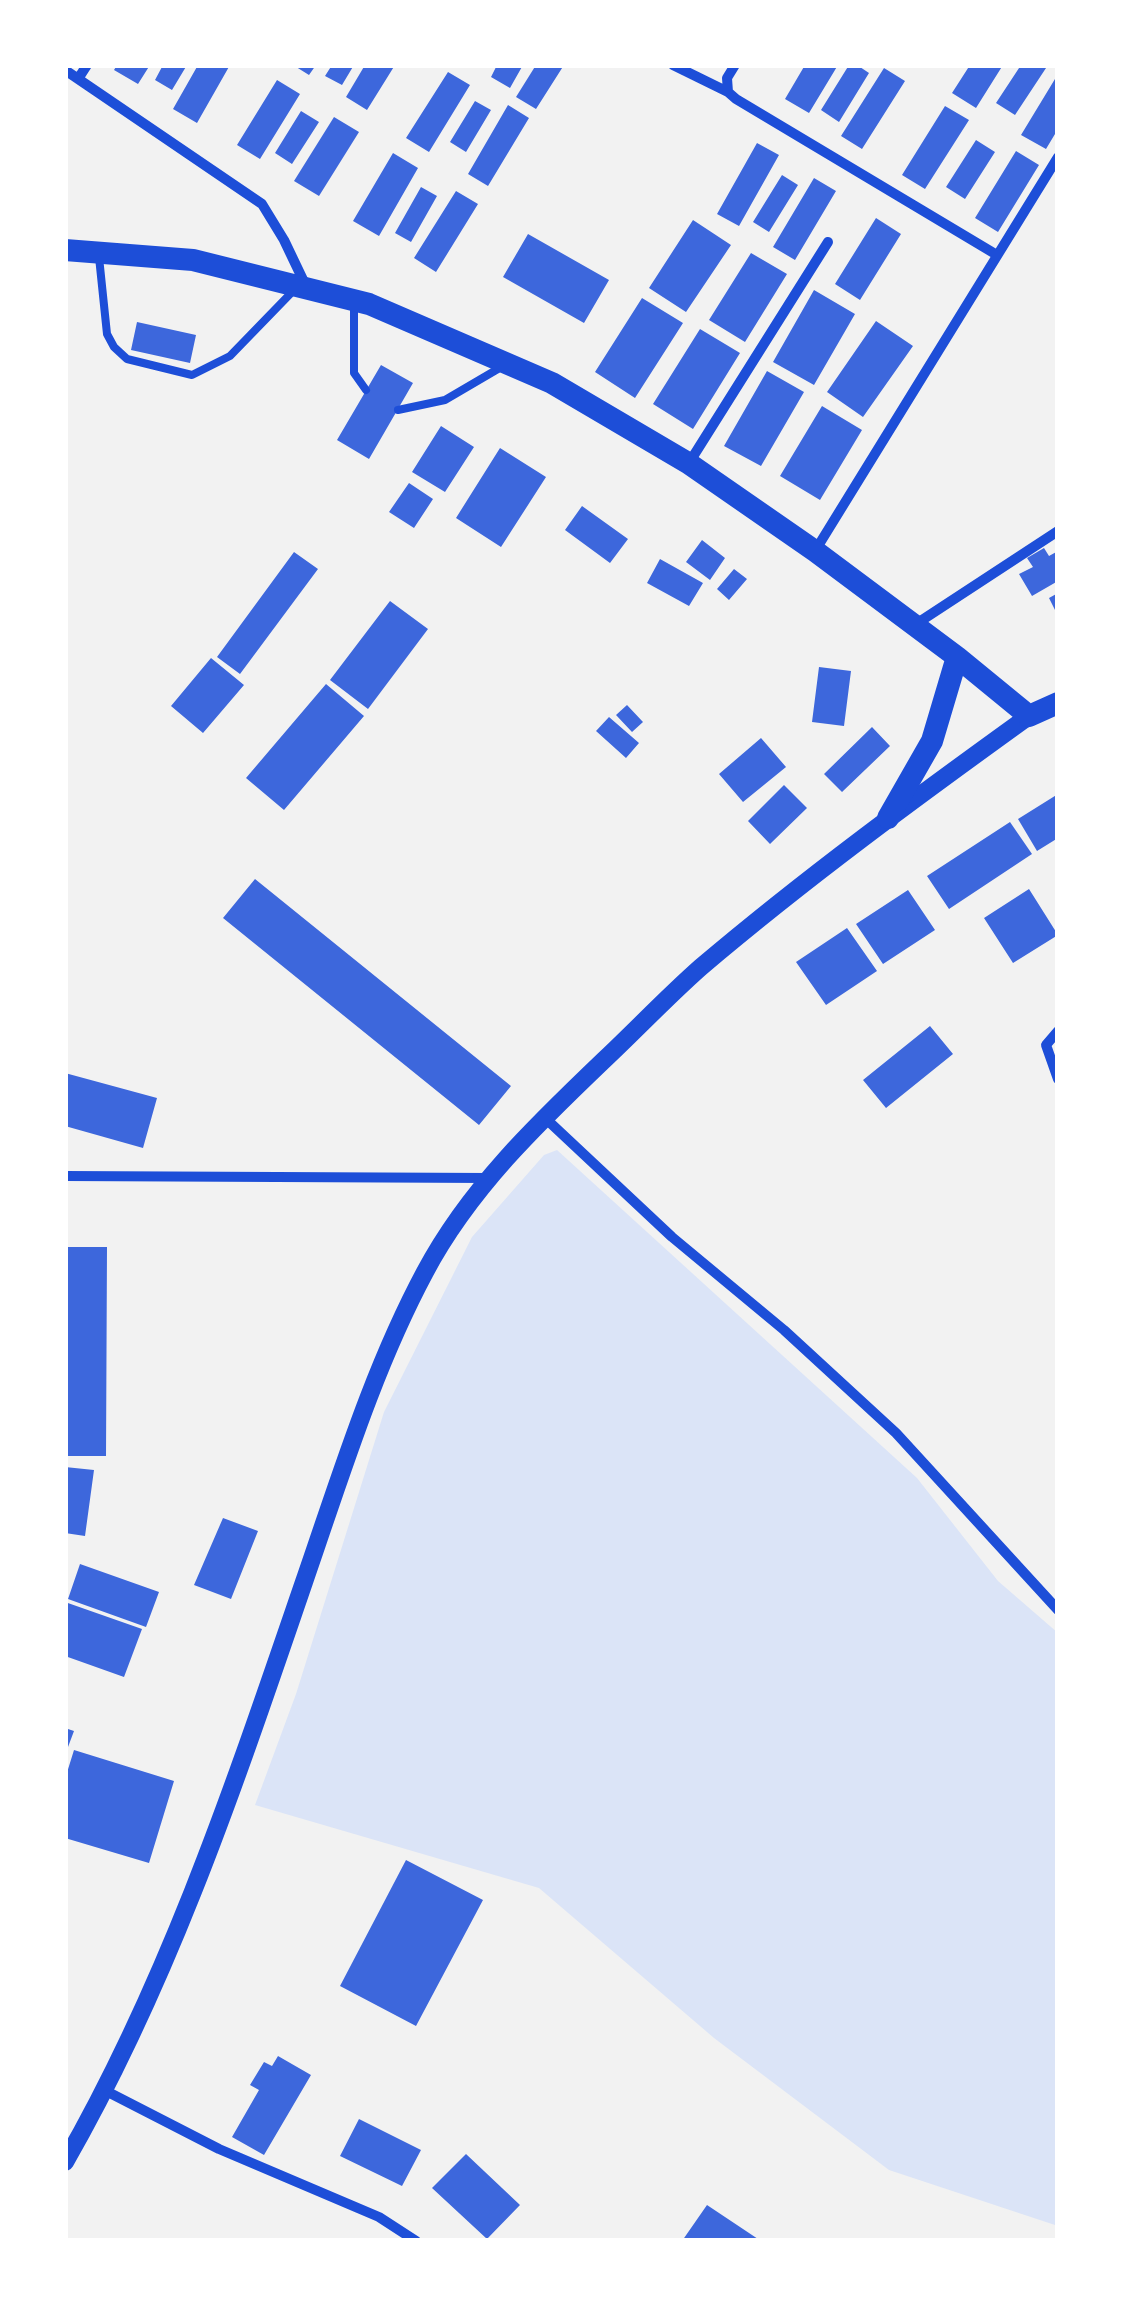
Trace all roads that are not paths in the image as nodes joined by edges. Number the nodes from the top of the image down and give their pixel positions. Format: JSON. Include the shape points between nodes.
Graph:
{"nodes":[{"id":1,"x":88,"y":65,"type":"edge"},
{"id":2,"x":673,"y":65,"type":"edge"},
{"id":3,"x":736,"y":65,"type":"edge"},
{"id":4,"x":65,"y":70,"type":"edge"},
{"id":5,"x":78,"y":79,"type":"junction"},
{"id":6,"x":728,"y":92,"type":"junction"},
{"id":7,"x":1058,"y":156,"type":"edge"},
{"id":8,"x":828,"y":242,"type":"dead end"},
{"id":9,"x":65,"y":250,"type":"edge"},
{"id":10,"x":98,"y":253,"type":"junction"},
{"id":11,"x":997,"y":255,"type":"junction"},
{"id":12,"x":302,"y":289,"type":"junction"},
{"id":13,"x":354,"y":301,"type":"junction"},
{"id":14,"x":506,"y":364,"type":"junction"},
{"id":15,"x":366,"y":390,"type":"dead end"},
{"id":16,"x":398,"y":410,"type":"dead end"},
{"id":17,"x":688,"y":464,"type":"junction"},
{"id":18,"x":1058,"y":532,"type":"edge"},
{"id":19,"x":815,"y":551,"type":"junction"},
{"id":20,"x":914,"y":625,"type":"junction"},
{"id":21,"x":957,"y":657,"type":"junction"},
{"id":22,"x":1058,"y":702,"type":"edge"},
{"id":23,"x":1030,"y":716,"type":"junction"},
{"id":24,"x":888,"y":818,"type":"junction"},
{"id":25,"x":1058,"y":1031,"type":"edge"},
{"id":26,"x":1058,"y":1079,"type":"edge"},
{"id":27,"x":544,"y":1118,"type":"junction"},
{"id":28,"x":65,"y":1176,"type":"edge"},
{"id":29,"x":488,"y":1178,"type":"junction"},
{"id":30,"x":1058,"y":1610,"type":"edge"},
{"id":31,"x":106,"y":2090,"type":"junction"},
{"id":32,"x":65,"y":2162,"type":"edge"},
{"id":33,"x":416,"y":2241,"type":"edge"}],
"edges":[{"from":1,"to":5,"type":"street"},
{"from":2,"to":6,"type":"street"},
{"from":3,"to":6,"type":"street"},
{"from":4,"to":5,"type":"street"},
{"from":5,"to":12,"type":"street","via":[[262,204]]},
{"from":6,"to":11,"type":"street"},
{"from":7,"to":11,"type":"street"},
{"from":8,"to":17,"type":"street"},
{"from":9,"to":10,"type":"main road"},
{"from":10,"to":12,"type":"main road","via":[[193,260]]},
{"from":10,"to":12,"type":"lane","via":[[114,347],[127,359],[192,375],[230,356]]},
{"from":11,"to":19,"type":"street"},
{"from":12,"to":13,"type":"main road"},
{"from":13,"to":14,"type":"main road"},
{"from":13,"to":15,"type":"lane","via":[[354,373]]},
{"from":14,"to":16,"type":"lane","via":[[445,400]]},
{"from":14,"to":17,"type":"main road"},
{"from":17,"to":19,"type":"main road"},
{"from":18,"to":20,"type":"street"},
{"from":19,"to":20,"type":"main road"},
{"from":20,"to":21,"type":"main road"},
{"from":21,"to":23,"type":"main road"},
{"from":21,"to":24,"type":"main road","via":[[932,741]]},
{"from":22,"to":23,"type":"main road"},
{"from":23,"to":24,"type":"street"},
{"from":24,"to":27,"type":"street","via":[[700,968]]},
{"from":25,"to":26,"type":"street","via":[[1046,1046]]},
{"from":27,"to":29,"type":"street"},
{"from":27,"to":30,"type":"street","via":[[896,1433]]},
{"from":28,"to":29,"type":"street"},
{"from":29,"to":31,"type":"street","via":[[435,1255],[399,1327],[226,1810]]},
{"from":31,"to":32,"type":"street"},
{"from":31,"to":33,"type":"street","via":[[218,2150],[379,2217]]}]}
